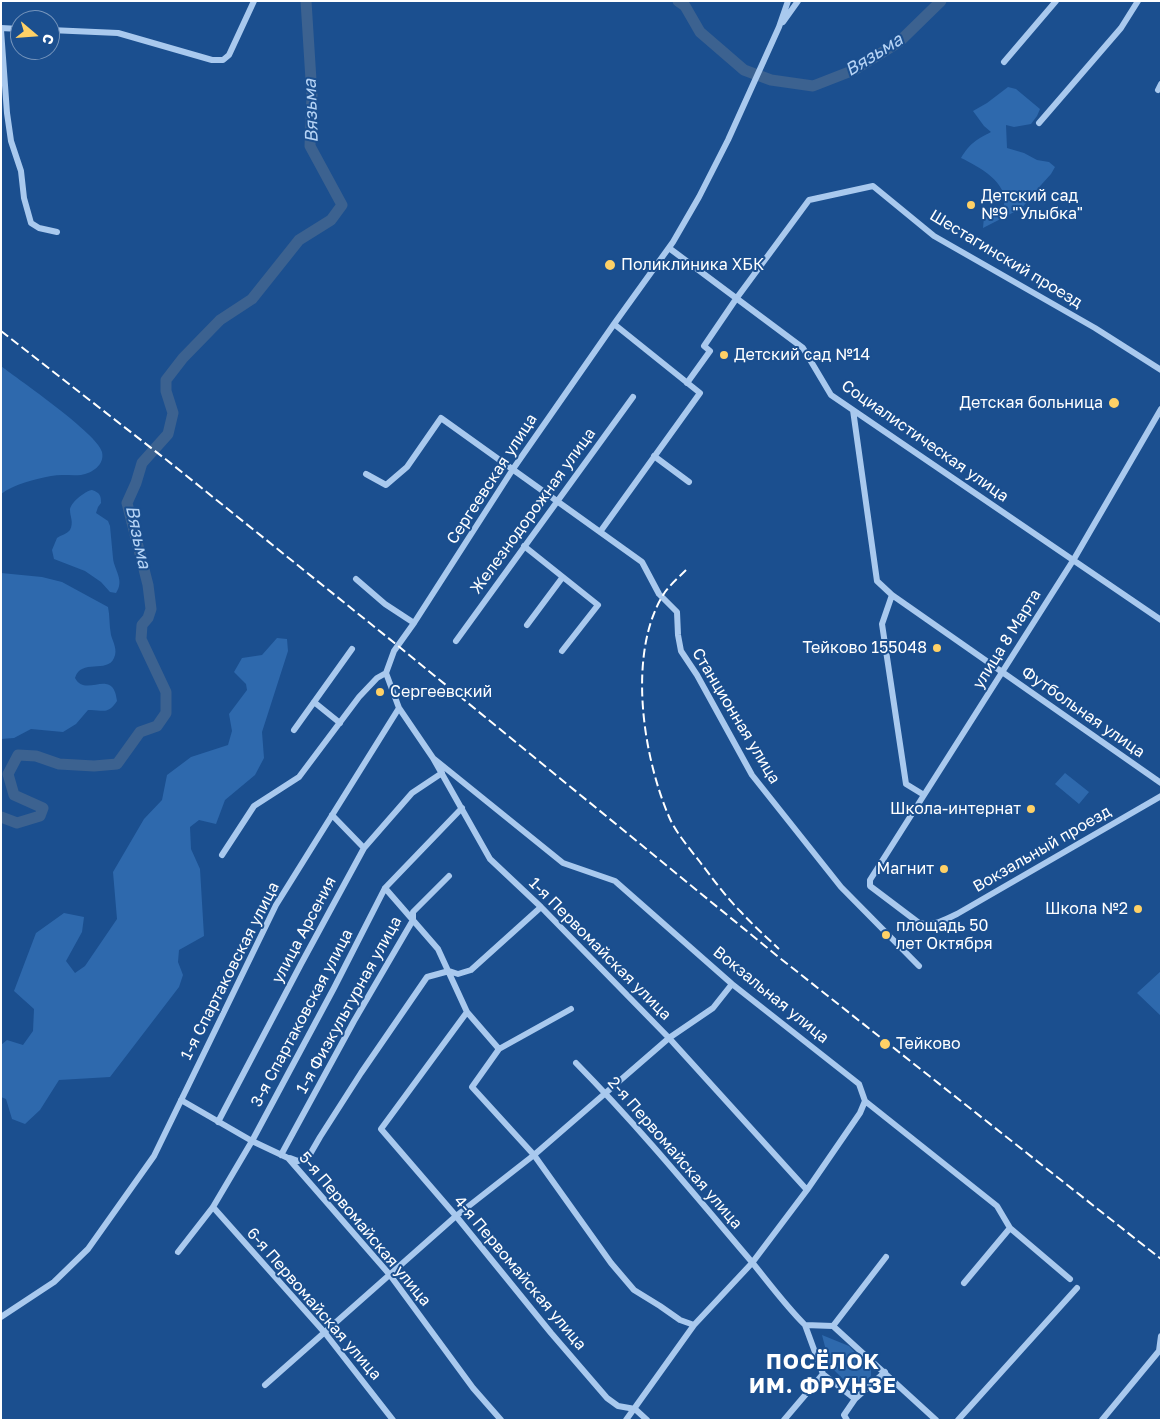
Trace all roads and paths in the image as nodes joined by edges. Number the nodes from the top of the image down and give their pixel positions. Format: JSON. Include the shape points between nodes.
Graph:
{"nodes":[{"id":1,"x":254,"y":1,"type":"edge"},
{"id":2,"x":788,"y":1,"type":"edge"},
{"id":3,"x":798,"y":1,"type":"edge"},
{"id":4,"x":1056,"y":1,"type":"edge"},
{"id":5,"x":1138,"y":1,"type":"edge"},
{"id":6,"x":779,"y":27,"type":"junction"},
{"id":7,"x":1,"y":29,"type":"edge"},
{"id":8,"x":60,"y":30,"type":"edge"},
{"id":9,"x":1004,"y":62,"type":"dead end"},
{"id":10,"x":1039,"y":123,"type":"dead end"},
{"id":11,"x":57,"y":232,"type":"dead end"},
{"id":12,"x":669,"y":248,"type":"junction"},
{"id":13,"x":736,"y":299,"type":"junction"},
{"id":14,"x":614,"y":324,"type":"junction"},
{"id":15,"x":1161,"y":370,"type":"edge"},
{"id":16,"x":687,"y":383,"type":"junction"},
{"id":17,"x":633,"y":397,"type":"dead end"},
{"id":18,"x":1161,"y":409,"type":"edge"},
{"id":19,"x":853,"y":410,"type":"junction"},
{"id":20,"x":654,"y":456,"type":"junction"},
{"id":21,"x":513,"y":469,"type":"junction"},
{"id":22,"x":366,"y":474,"type":"dead end"},
{"id":23,"x":689,"y":482,"type":"dead end"},
{"id":24,"x":557,"y":501,"type":"junction"},
{"id":25,"x":600,"y":532,"type":"junction"},
{"id":26,"x":524,"y":546,"type":"junction"},
{"id":27,"x":1074,"y":559,"type":"junction"},
{"id":28,"x":562,"y":578,"type":"junction"},
{"id":29,"x":356,"y":579,"type":"dead end"},
{"id":30,"x":892,"y":595,"type":"junction"},
{"id":31,"x":1161,"y":620,"type":"edge"},
{"id":32,"x":414,"y":623,"type":"junction"},
{"id":33,"x":527,"y":624,"type":"dead end"},
{"id":34,"x":456,"y":641,"type":"dead end"},
{"id":35,"x":352,"y":649,"type":"dead end"},
{"id":36,"x":562,"y":651,"type":"dead end"},
{"id":37,"x":1002,"y":672,"type":"junction"},
{"id":38,"x":386,"y":673,"type":"junction"},
{"id":39,"x":314,"y":702,"type":"junction"},
{"id":40,"x":399,"y":708,"type":"junction"},
{"id":41,"x":340,"y":722,"type":"junction"},
{"id":42,"x":294,"y":730,"type":"dead end"},
{"id":43,"x":433,"y":758,"type":"junction"},
{"id":44,"x":442,"y":773,"type":"junction"},
{"id":45,"x":1161,"y":783,"type":"edge"},
{"id":46,"x":924,"y":795,"type":"junction"},
{"id":47,"x":1161,"y":796,"type":"edge"},
{"id":48,"x":462,"y":808,"type":"junction"},
{"id":49,"x":332,"y":815,"type":"junction"},
{"id":50,"x":364,"y":848,"type":"junction"},
{"id":51,"x":222,"y":855,"type":"dead end"},
{"id":52,"x":448,"y":876,"type":"dead end"},
{"id":53,"x":385,"y":888,"type":"junction"},
{"id":54,"x":541,"y":907,"type":"junction"},
{"id":55,"x":413,"y":920,"type":"junction"},
{"id":56,"x":935,"y":924,"type":"joint"},
{"id":57,"x":919,"y":966,"type":"dead end"},
{"id":58,"x":449,"y":971,"type":"junction"},
{"id":59,"x":732,"y":984,"type":"junction"},
{"id":60,"x":571,"y":1009,"type":"dead end"},
{"id":61,"x":467,"y":1012,"type":"junction"},
{"id":62,"x":669,"y":1038,"type":"junction"},
{"id":63,"x":499,"y":1049,"type":"junction"},
{"id":64,"x":576,"y":1063,"type":"dead end"},
{"id":65,"x":606,"y":1093,"type":"junction"},
{"id":66,"x":181,"y":1100,"type":"junction"},
{"id":67,"x":865,"y":1101,"type":"junction"},
{"id":68,"x":218,"y":1122,"type":"junction"},
{"id":69,"x":252,"y":1141,"type":"junction"},
{"id":70,"x":282,"y":1155,"type":"junction"},
{"id":71,"x":534,"y":1155,"type":"junction"},
{"id":72,"x":288,"y":1158,"type":"junction"},
{"id":73,"x":807,"y":1190,"type":"junction"},
{"id":74,"x":212,"y":1208,"type":"junction"},
{"id":75,"x":456,"y":1216,"type":"junction"},
{"id":76,"x":1010,"y":1228,"type":"junction"},
{"id":77,"x":178,"y":1252,"type":"dead end"},
{"id":78,"x":886,"y":1257,"type":"dead end"},
{"id":79,"x":752,"y":1262,"type":"junction"},
{"id":80,"x":390,"y":1275,"type":"junction"},
{"id":81,"x":1070,"y":1279,"type":"dead end"},
{"id":82,"x":964,"y":1283,"type":"dead end"},
{"id":83,"x":1077,"y":1288,"type":"dead end"},
{"id":84,"x":1,"y":1317,"type":"edge"},
{"id":85,"x":694,"y":1325,"type":"junction"},
{"id":86,"x":805,"y":1325,"type":"junction"},
{"id":87,"x":833,"y":1326,"type":"junction"},
{"id":88,"x":325,"y":1333,"type":"junction"},
{"id":89,"x":1161,"y":1336,"type":"edge"},
{"id":90,"x":885,"y":1372,"type":"junction"},
{"id":91,"x":823,"y":1374,"type":"junction"},
{"id":92,"x":264,"y":1385,"type":"dead end"},
{"id":93,"x":855,"y":1399,"type":"junction"},
{"id":94,"x":635,"y":1409,"type":"junction"},
{"id":95,"x":846,"y":1417,"type":"edge"},
{"id":96,"x":394,"y":1420,"type":"edge"},
{"id":97,"x":501,"y":1420,"type":"edge"},
{"id":98,"x":626,"y":1420,"type":"edge"},
{"id":99,"x":647,"y":1420,"type":"edge"},
{"id":100,"x":784,"y":1420,"type":"edge"},
{"id":101,"x":936,"y":1420,"type":"edge"},
{"id":102,"x":958,"y":1420,"type":"edge"},
{"id":103,"x":1102,"y":1420,"type":"edge"}],
"edges":[{"from":1,"to":8,"type":"street","via":[[229,54],[223,60],[212,60],[118,33]]},
{"from":2,"to":6,"type":"street"},
{"from":3,"to":6,"type":"street"},
{"from":4,"to":9,"type":"street"},
{"from":5,"to":10,"type":"street","via":[[1121,28]]},
{"from":6,"to":12,"type":"street","name":"Сергеевская улица","via":[[699,197]]},
{"from":7,"to":11,"type":"street","via":[[7,113],[24,198],[31,222],[39,228]]},
{"from":12,"to":13,"type":"street","name":"Социалистическая улица"},
{"from":12,"to":14,"type":"street","name":"Сергеевская улица"},
{"from":13,"to":15,"type":"street","name":"Шестагинский проезд","via":[[809,200],[873,186],[934,236]]},
{"from":13,"to":16,"type":"street","via":[[704,346],[710,351]]},
{"from":13,"to":19,"type":"street","name":"Социалистическая улица","via":[[803,348],[832,395]]},
{"from":14,"to":16,"type":"street"},
{"from":14,"to":21,"type":"street","name":"Сергеевская улица"},
{"from":16,"to":20,"type":"street","via":[[700,393]]},
{"from":17,"to":24,"type":"street","name":"Железнодорожная улица"},
{"from":18,"to":27,"type":"street","name":"улица 8 Марта"},
{"from":19,"to":27,"type":"street","name":"Социалистическая улица"},
{"from":19,"to":30,"type":"street","name":"Футбольная улица","via":[[876,581]]},
{"from":20,"to":23,"type":"street"},
{"from":20,"to":25,"type":"street"},
{"from":21,"to":22,"type":"street","name":"Станционная улица","via":[[441,418],[407,468],[386,485]]},
{"from":21,"to":24,"type":"street","name":"Станционная улица"},
{"from":21,"to":32,"type":"street","name":"Сергеевская улица"},
{"from":24,"to":25,"type":"street","name":"Станционная улица"},
{"from":24,"to":26,"type":"street","name":"Железнодорожная улица"},
{"from":25,"to":57,"type":"street","name":"Станционная улица","via":[[642,562],[659,594],[677,612],[681,651],[752,775],[841,887]]},
{"from":26,"to":28,"type":"street"},
{"from":26,"to":34,"type":"street","name":"Железнодорожная улица"},
{"from":27,"to":31,"type":"street","name":"Социалистическая улица"},
{"from":27,"to":37,"type":"street","name":"улица 8 Марта"},
{"from":28,"to":33,"type":"street"},
{"from":28,"to":36,"type":"street","via":[[598,605]]},
{"from":29,"to":32,"type":"street"},
{"from":30,"to":37,"type":"street","name":"Футбольная улица"},
{"from":30,"to":46,"type":"street","via":[[882,624],[906,784]]},
{"from":32,"to":38,"type":"street","name":"Сергеевская улица","via":[[394,651]]},
{"from":35,"to":39,"type":"street"},
{"from":37,"to":45,"type":"street","name":"Футбольная улица"},
{"from":37,"to":46,"type":"street","name":"улица 8 Марта"},
{"from":38,"to":40,"type":"street"},
{"from":38,"to":41,"type":"street","via":[[359,697]]},
{"from":39,"to":41,"type":"street"},
{"from":39,"to":42,"type":"street"},
{"from":40,"to":43,"type":"street","name":"1-я Первомайская улица"},
{"from":40,"to":49,"type":"street","name":"1-я Спартаковская улица"},
{"from":41,"to":51,"type":"street","via":[[299,778],[254,806]]},
{"from":43,"to":44,"type":"street","name":"1-я Первомайская улица"},
{"from":43,"to":59,"type":"street","name":"Вокзальная улица","via":[[563,863],[615,882]]},
{"from":44,"to":48,"type":"street","name":"1-я Первомайская улица"},
{"from":44,"to":50,"type":"street","name":"улица Арсения","via":[[412,793]]},
{"from":46,"to":56,"type":"street","name":"улица 8 Марта","via":[[870,880],[870,886],[919,923]]},
{"from":47,"to":56,"type":"street","name":"Вокзальный проезд"},
{"from":48,"to":53,"type":"street","name":"3-я Спартаковская улица"},
{"from":48,"to":54,"type":"street","name":"1-я Первомайская улица","via":[[490,858]]},
{"from":49,"to":50,"type":"street"},
{"from":49,"to":66,"type":"street","name":"1-я Спартаковская улица","via":[[276,905]]},
{"from":50,"to":68,"type":"street","name":"улица Арсения"},
{"from":52,"to":55,"type":"street","name":"1-я Физкультурная улица","via":[[413,912]]},
{"from":53,"to":55,"type":"street"},
{"from":53,"to":69,"type":"street","name":"3-я Спартаковская улица"},
{"from":54,"to":58,"type":"street","via":[[471,970],[458,974]]},
{"from":54,"to":62,"type":"street","name":"1-я Первомайская улица"},
{"from":55,"to":58,"type":"street","via":[[438,949]]},
{"from":55,"to":70,"type":"street","name":"1-я Физкультурная улица"},
{"from":58,"to":61,"type":"street"},
{"from":58,"to":72,"type":"street","via":[[427,977],[310,1156],[298,1161]]},
{"from":59,"to":62,"type":"street","via":[[713,1008]]},
{"from":59,"to":67,"type":"street","name":"Вокзальная улица","via":[[859,1084]]},
{"from":60,"to":63,"type":"street"},
{"from":61,"to":63,"type":"street"},
{"from":61,"to":75,"type":"street","name":"4-я Первомайская улица","via":[[381,1130]]},
{"from":62,"to":65,"type":"street"},
{"from":62,"to":73,"type":"street","name":"1-я Первомайская улица"},
{"from":63,"to":71,"type":"street","via":[[472,1088]]},
{"from":64,"to":65,"type":"street","name":"2-я Первомайская улица"},
{"from":65,"to":71,"type":"street"},
{"from":65,"to":79,"type":"street","name":"2-я Первомайская улица"},
{"from":66,"to":68,"type":"street","name":"5-я Первомайская улица"},
{"from":66,"to":84,"type":"street","name":"1-я Спартаковская улица","via":[[154,1156],[88,1248],[54,1282]]},
{"from":67,"to":73,"type":"street","via":[[860,1114]]},
{"from":67,"to":76,"type":"street","name":"Вокзальная улица","via":[[997,1206]]},
{"from":68,"to":69,"type":"street","name":"5-я Первомайская улица"},
{"from":69,"to":70,"type":"street","name":"5-я Первомайская улица"},
{"from":69,"to":74,"type":"street","name":"3-я Спартаковская улица"},
{"from":70,"to":72,"type":"street","name":"5-я Первомайская улица"},
{"from":71,"to":75,"type":"street"},
{"from":71,"to":85,"type":"street","via":[[634,1290],[680,1320]]},
{"from":72,"to":80,"type":"street","name":"5-я Первомайская улица"},
{"from":73,"to":79,"type":"street"},
{"from":74,"to":77,"type":"street","name":"3-я Спартаковская улица"},
{"from":74,"to":88,"type":"street","name":"6-я Первомайская улица"},
{"from":75,"to":80,"type":"street"},
{"from":75,"to":94,"type":"street","name":"4-я Первомайская улица","via":[[607,1398],[618,1406]]},
{"from":76,"to":81,"type":"street","name":"Вокзальная улица"},
{"from":76,"to":82,"type":"street"},
{"from":78,"to":87,"type":"street"},
{"from":79,"to":85,"type":"street"},
{"from":79,"to":86,"type":"street","name":"2-я Первомайская улица","via":[[784,1304]]},
{"from":80,"to":88,"type":"street"},
{"from":80,"to":97,"type":"street","name":"5-я Первомайская улица","via":[[473,1388]]},
{"from":83,"to":102,"type":"street"},
{"from":85,"to":94,"type":"street"},
{"from":86,"to":87,"type":"street"},
{"from":86,"to":91,"type":"street"},
{"from":87,"to":90,"type":"street"},
{"from":88,"to":92,"type":"street"},
{"from":88,"to":96,"type":"street","name":"6-я Первомайская улица"},
{"from":89,"to":103,"type":"street","via":[[1159,1351]]},
{"from":90,"to":93,"type":"street"},
{"from":90,"to":101,"type":"street"},
{"from":91,"to":93,"type":"street"},
{"from":91,"to":100,"type":"street"},
{"from":93,"to":95,"type":"street"},
{"from":94,"to":98,"type":"street"},
{"from":94,"to":99,"type":"street","name":"4-я Первомайская улица"}]}
